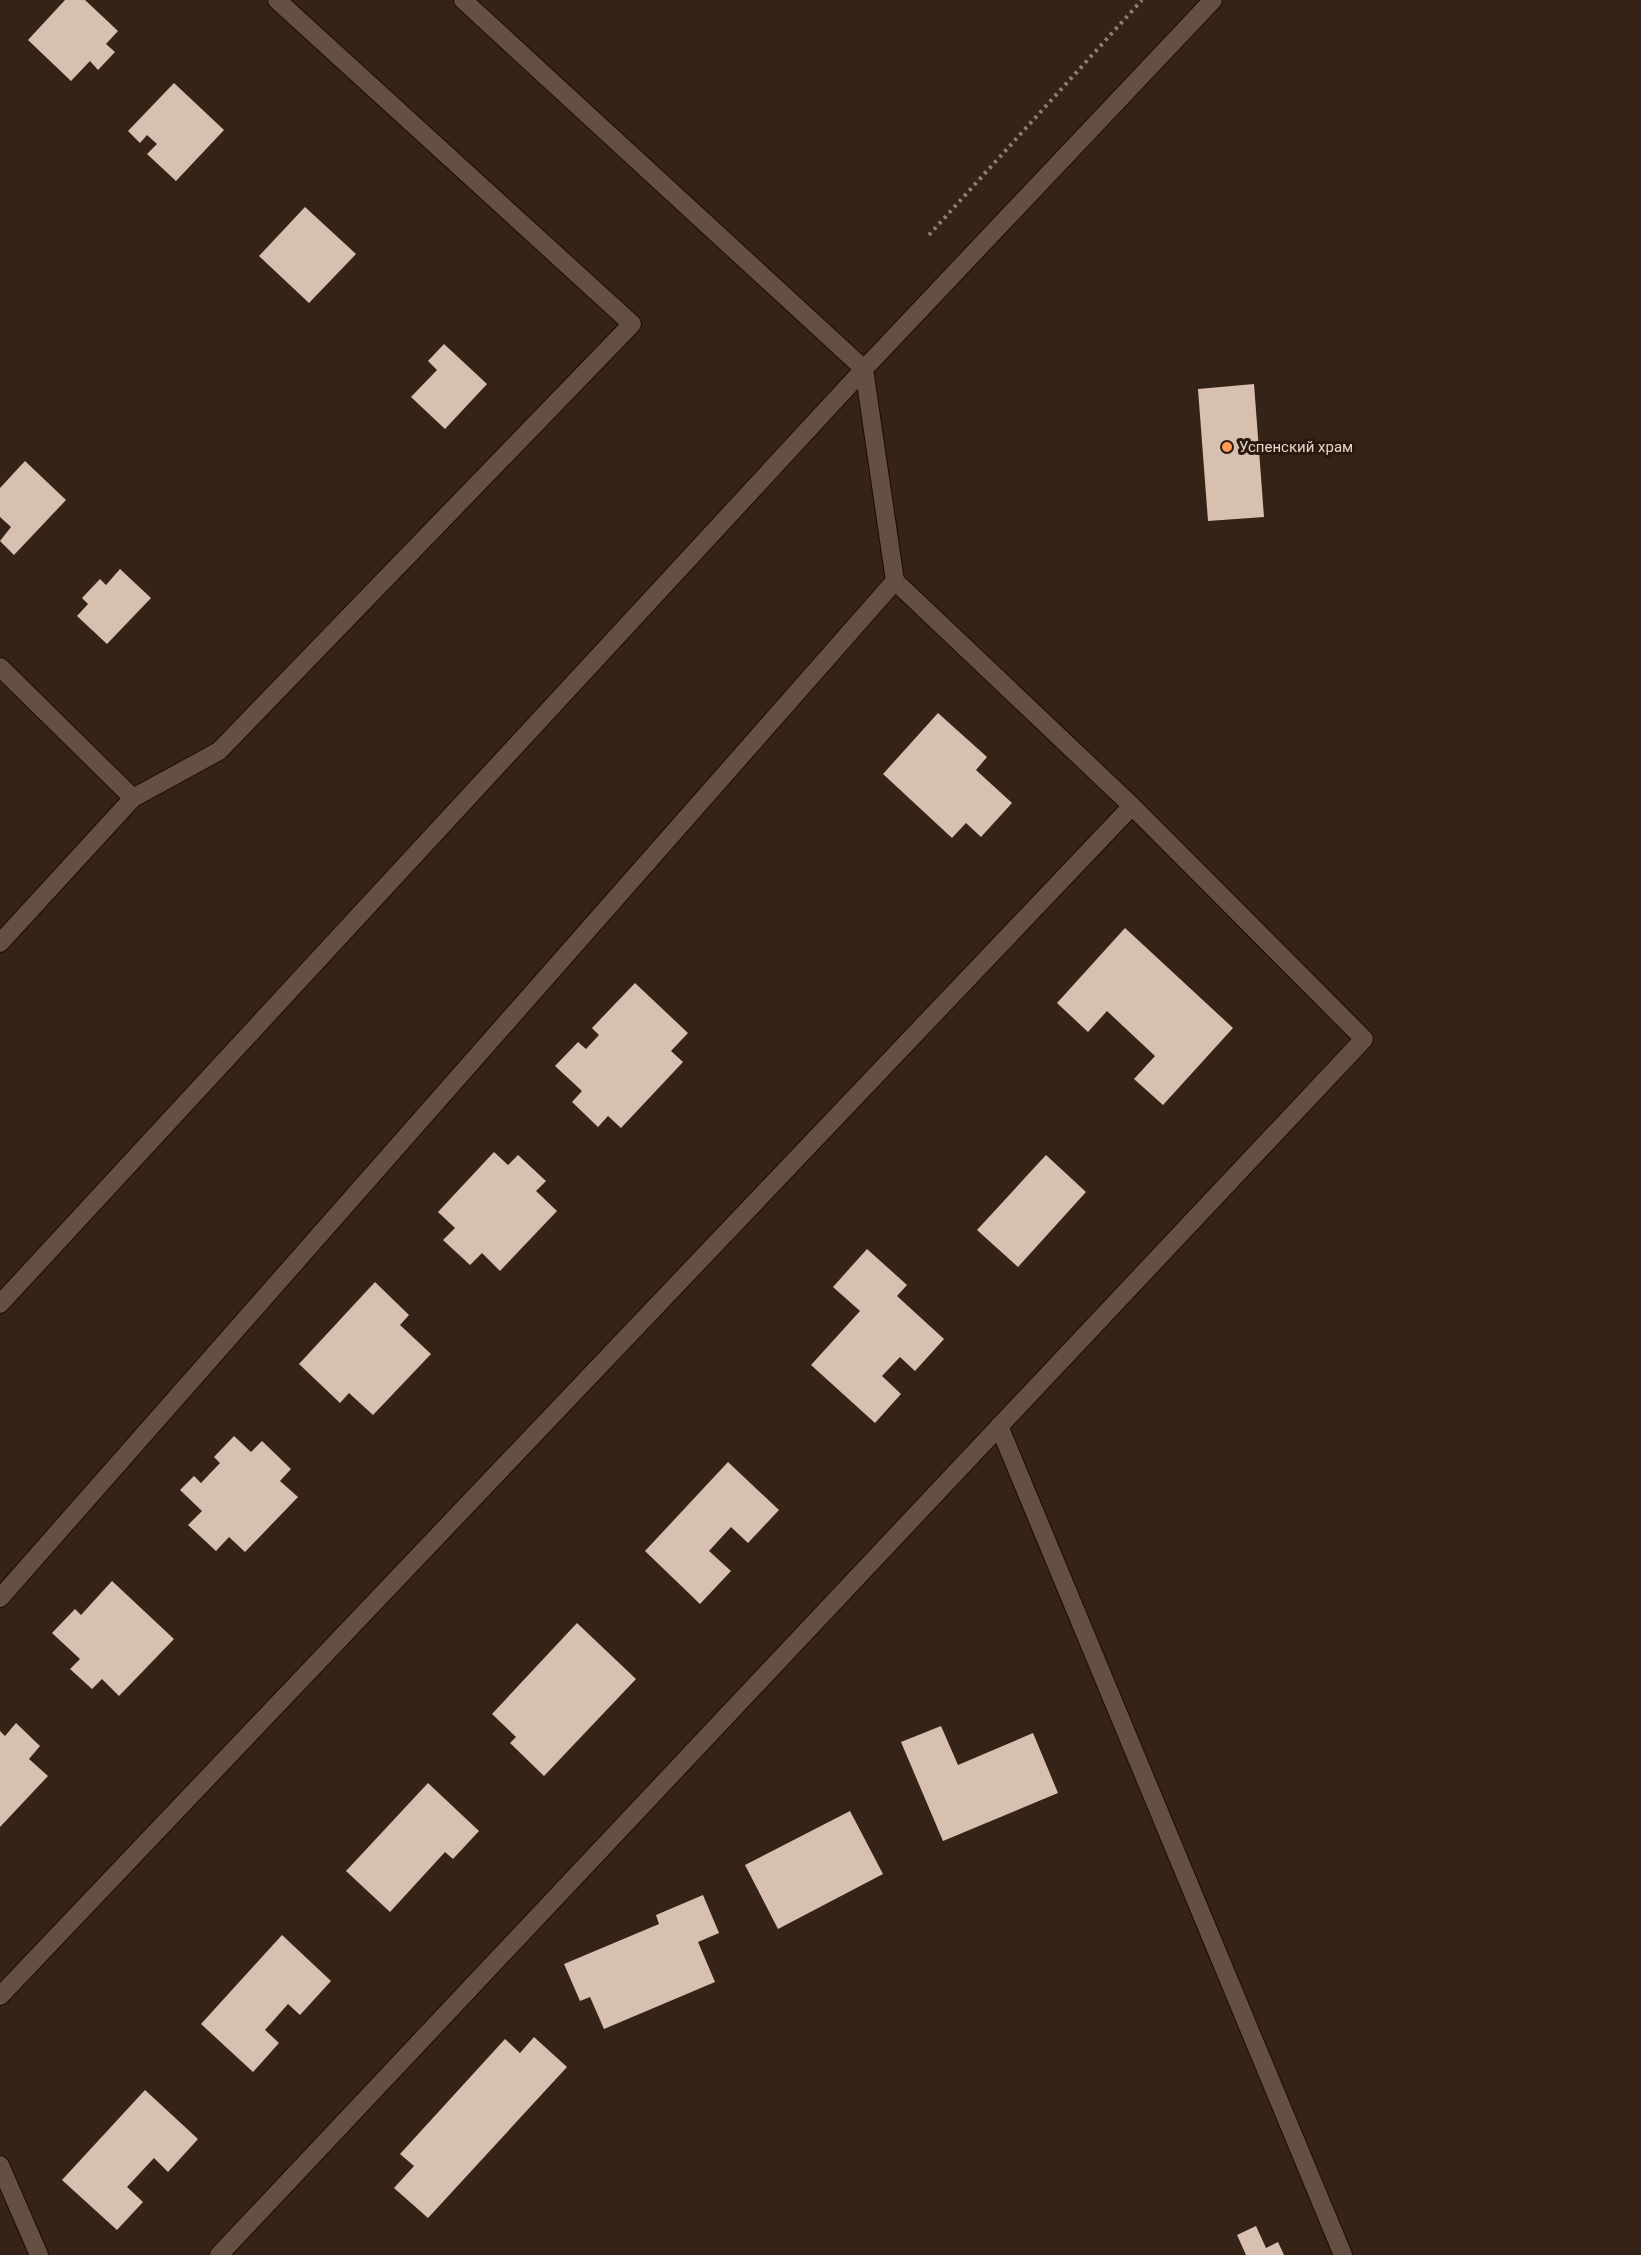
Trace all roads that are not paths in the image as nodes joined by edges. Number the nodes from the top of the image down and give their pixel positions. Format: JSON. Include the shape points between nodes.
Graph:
{"nodes":[{"id":1,"x":277,"y":0,"type":"edge"},
{"id":2,"x":463,"y":0,"type":"edge"},
{"id":3,"x":1213,"y":0,"type":"edge"},
{"id":4,"x":864,"y":369,"type":"junction"},
{"id":5,"x":895,"y":581,"type":"junction"},
{"id":6,"x":0,"y":667,"type":"edge"},
{"id":7,"x":133,"y":798,"type":"junction"},
{"id":8,"x":1132,"y":806,"type":"junction"},
{"id":9,"x":0,"y":943,"type":"edge"},
{"id":10,"x":0,"y":1304,"type":"edge"},
{"id":11,"x":999,"y":1426,"type":"junction"},
{"id":12,"x":0,"y":1598,"type":"edge"},
{"id":13,"x":0,"y":1996,"type":"edge"},
{"id":14,"x":0,"y":2165,"type":"edge"},
{"id":15,"x":39,"y":2255,"type":"edge"},
{"id":16,"x":219,"y":2255,"type":"edge"},
{"id":17,"x":1343,"y":2255,"type":"edge"}],
"edges":[{"from":1,"to":7,"type":"street","via":[[632,324],[219,751]]},
{"from":2,"to":4,"type":"street"},
{"from":3,"to":4,"type":"street"},
{"from":4,"to":5,"type":"street"},
{"from":4,"to":10,"type":"street"},
{"from":5,"to":8,"type":"street"},
{"from":5,"to":12,"type":"street"},
{"from":6,"to":7,"type":"street"},
{"from":7,"to":9,"type":"street"},
{"from":8,"to":11,"type":"street","via":[[1364,1039]]},
{"from":8,"to":13,"type":"street"},
{"from":11,"to":16,"type":"street"},
{"from":11,"to":17,"type":"street"},
{"from":14,"to":15,"type":"street"}]}
